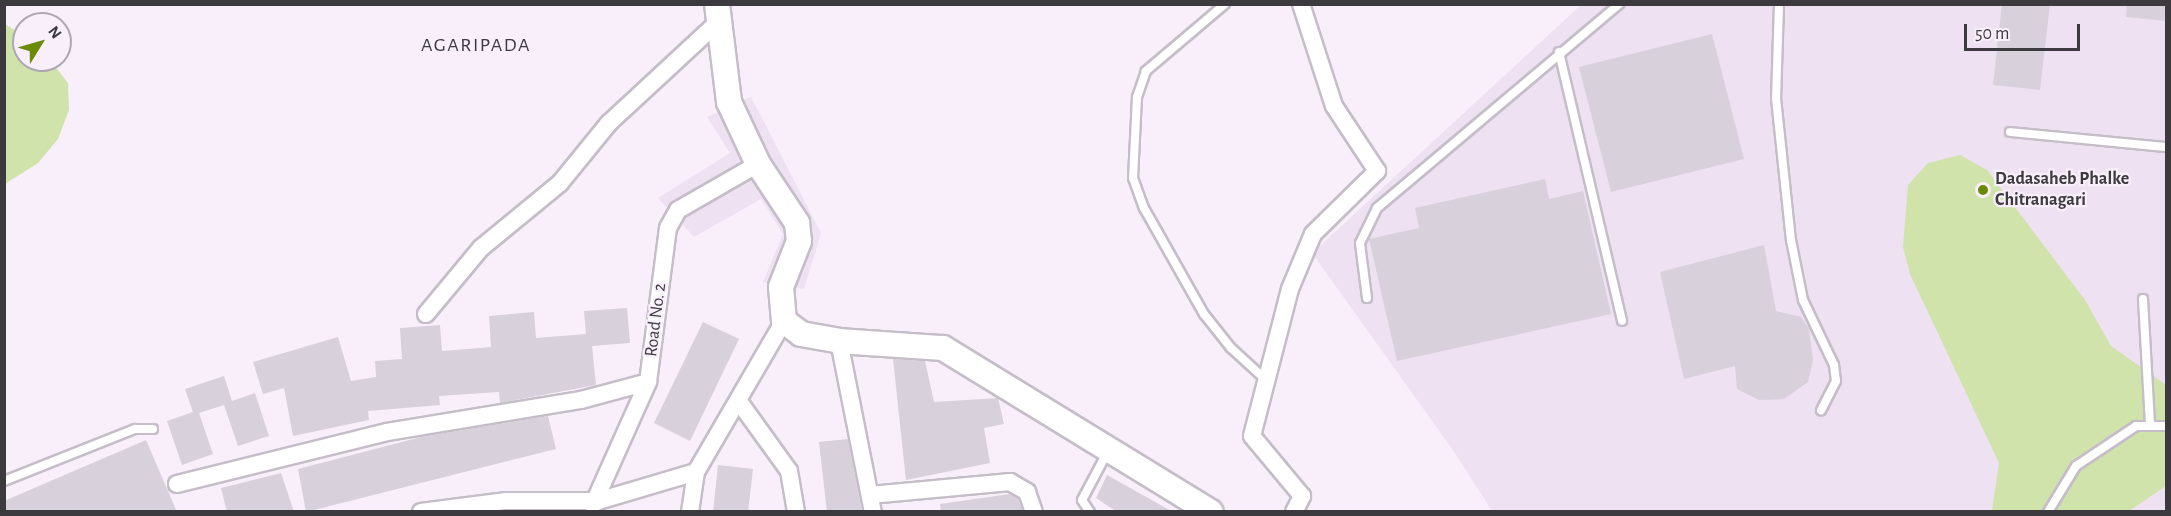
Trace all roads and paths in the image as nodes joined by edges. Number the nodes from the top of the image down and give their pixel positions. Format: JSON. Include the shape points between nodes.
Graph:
{"nodes":[{"id":1,"x":1225,"y":4,"type":"edge"},
{"id":2,"x":1301,"y":4,"type":"edge"},
{"id":3,"x":1619,"y":4,"type":"edge"},
{"id":4,"x":1779,"y":4,"type":"edge"},
{"id":5,"x":717,"y":14,"type":"edge"},
{"id":6,"x":1559,"y":52,"type":"junction"},
{"id":7,"x":2010,"y":132,"type":"dead end"},
{"id":8,"x":2166,"y":147,"type":"edge"},
{"id":9,"x":758,"y":164,"type":"junction"},
{"id":10,"x":1367,"y":298,"type":"dead end"},
{"id":11,"x":2143,"y":299,"type":"dead end"},
{"id":12,"x":426,"y":314,"type":"dead end"},
{"id":13,"x":784,"y":321,"type":"junction"},
{"id":14,"x":1622,"y":321,"type":"dead end"},
{"id":15,"x":839,"y":341,"type":"junction"},
{"id":16,"x":1266,"y":380,"type":"junction"},
{"id":17,"x":648,"y":382,"type":"junction"},
{"id":18,"x":740,"y":403,"type":"junction"},
{"id":19,"x":1821,"y":410,"type":"dead end"},
{"id":20,"x":2150,"y":426,"type":"junction"},
{"id":21,"x":2166,"y":426,"type":"edge"},
{"id":22,"x":153,"y":429,"type":"dead end"},
{"id":23,"x":1110,"y":448,"type":"junction"},
{"id":24,"x":696,"y":472,"type":"junction"},
{"id":25,"x":4,"y":481,"type":"edge"},
{"id":26,"x":177,"y":484,"type":"dead end"},
{"id":27,"x":872,"y":503,"type":"edge"},
{"id":28,"x":504,"y":506,"type":"edge"},
{"id":29,"x":593,"y":506,"type":"edge"},
{"id":30,"x":422,"y":512,"type":"edge"},
{"id":31,"x":690,"y":512,"type":"edge"},
{"id":32,"x":796,"y":512,"type":"edge"},
{"id":33,"x":1034,"y":512,"type":"edge"},
{"id":34,"x":1090,"y":512,"type":"edge"},
{"id":35,"x":1211,"y":512,"type":"edge"},
{"id":36,"x":1294,"y":512,"type":"edge"},
{"id":37,"x":2048,"y":512,"type":"edge"}],
"edges":[{"from":1,"to":16,"type":"lane","via":[[1146,71],[1137,97],[1133,178],[1144,208],[1204,314],[1231,348]]},
{"from":2,"to":16,"type":"street","via":[[1334,106],[1377,171],[1313,234],[1290,289]]},
{"from":3,"to":6,"type":"lane"},
{"from":4,"to":19,"type":"lane","via":[[1776,98],[1791,240],[1803,300],[1834,365],[1836,381]]},
{"from":5,"to":9,"type":"street","via":[[729,102]]},
{"from":5,"to":12,"type":"street","via":[[609,123],[560,183],[482,248]]},
{"from":6,"to":10,"type":"lane","via":[[1377,208],[1360,243]]},
{"from":6,"to":14,"type":"lane"},
{"from":7,"to":8,"type":"lane"},
{"from":9,"to":13,"type":"street","via":[[797,223],[799,241],[781,287]]},
{"from":9,"to":17,"type":"street","name":"Road No. 2","via":[[678,210],[668,228]]},
{"from":11,"to":20,"type":"lane"},
{"from":13,"to":15,"type":"street","via":[[801,334]]},
{"from":13,"to":18,"type":"street"},
{"from":15,"to":23,"type":"street","via":[[943,348]]},
{"from":15,"to":27,"type":"street"},
{"from":16,"to":36,"type":"street","via":[[1252,436],[1302,496]]},
{"from":17,"to":26,"type":"street","via":[[581,400],[387,432]]},
{"from":17,"to":29,"type":"street","name":"Road No. 2"},
{"from":18,"to":24,"type":"street"},
{"from":18,"to":32,"type":"street","via":[[789,471]]},
{"from":20,"to":21,"type":"lane"},
{"from":20,"to":37,"type":"lane","via":[[2136,426],[2076,466]]},
{"from":22,"to":25,"type":"lane","via":[[135,429]]},
{"from":23,"to":34,"type":"lane","via":[[1082,500]]},
{"from":23,"to":35,"type":"street"},
{"from":24,"to":29,"type":"street"},
{"from":24,"to":31,"type":"street"},
{"from":27,"to":33,"type":"street","via":[[1010,482],[1026,492]]},
{"from":28,"to":29,"type":"street"},
{"from":28,"to":30,"type":"street"}]}
